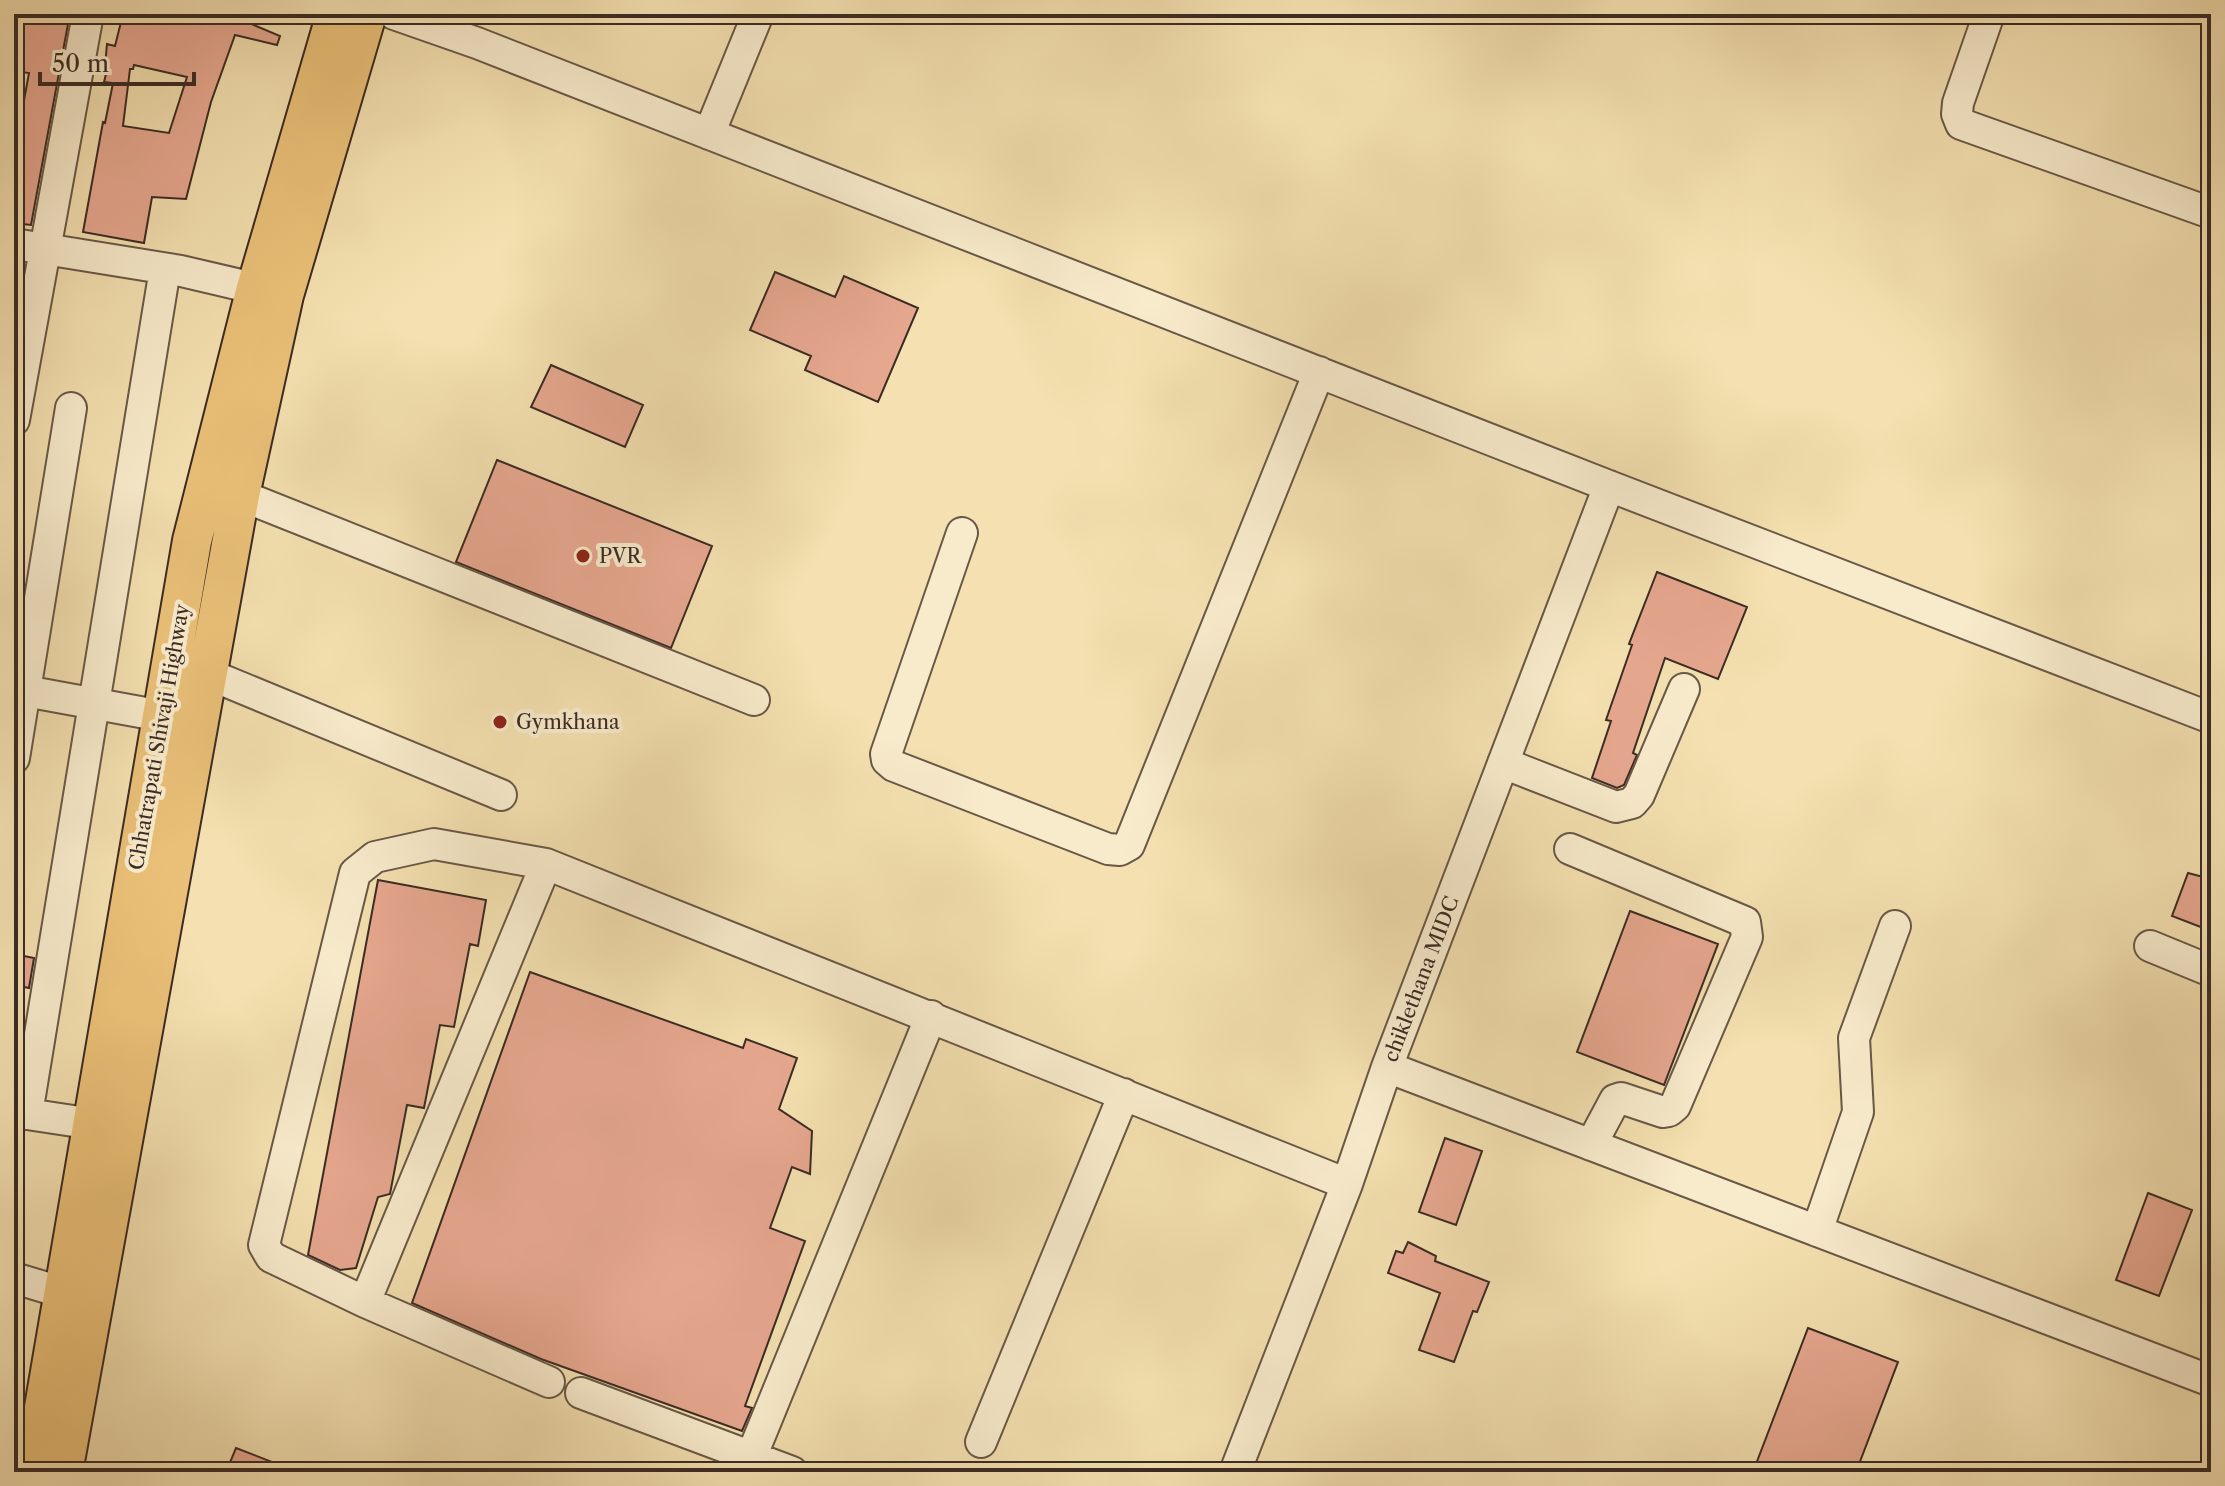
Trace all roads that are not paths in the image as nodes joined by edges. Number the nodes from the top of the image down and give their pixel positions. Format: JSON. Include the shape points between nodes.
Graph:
{"nodes":[{"id":1,"x":88,"y":14,"type":"edge"},
{"id":2,"x":336,"y":14,"type":"edge"},
{"id":3,"x":367,"y":14,"type":"edge"},
{"id":4,"x":394,"y":14,"type":"edge"},
{"id":5,"x":758,"y":14,"type":"edge"},
{"id":6,"x":1989,"y":14,"type":"edge"},
{"id":7,"x":709,"y":134,"type":"junction"},
{"id":8,"x":2211,"y":213,"type":"edge"},
{"id":9,"x":14,"y":244,"type":"edge"},
{"id":10,"x":35,"y":260,"type":"edge"},
{"id":11,"x":164,"y":278,"type":"junction"},
{"id":12,"x":268,"y":301,"type":"junction"},
{"id":13,"x":1319,"y":372,"type":"junction"},
{"id":14,"x":71,"y":408,"type":"dead end"},
{"id":15,"x":14,"y":420,"type":"edge"},
{"id":16,"x":1609,"y":486,"type":"junction"},
{"id":17,"x":240,"y":495,"type":"junction"},
{"id":18,"x":962,"y":533,"type":"dead end"},
{"id":19,"x":208,"y":674,"type":"junction"},
{"id":20,"x":1684,"y":689,"type":"dead end"},
{"id":21,"x":20,"y":690,"type":"edge"},
{"id":22,"x":754,"y":700,"type":"dead end"},
{"id":23,"x":95,"y":704,"type":"junction"},
{"id":24,"x":162,"y":716,"type":"junction"},
{"id":25,"x":2211,"y":718,"type":"edge"},
{"id":26,"x":14,"y":753,"type":"edge"},
{"id":27,"x":1503,"y":763,"type":"junction"},
{"id":28,"x":501,"y":795,"type":"dead end"},
{"id":29,"x":1570,"y":849,"type":"dead end"},
{"id":30,"x":546,"y":864,"type":"junction"},
{"id":31,"x":1895,"y":926,"type":"dead end"},
{"id":32,"x":2150,"y":946,"type":"dead end"},
{"id":33,"x":2211,"y":971,"type":"edge"},
{"id":34,"x":931,"y":1016,"type":"junction"},
{"id":35,"x":1387,"y":1067,"type":"junction"},
{"id":36,"x":1124,"y":1094,"type":"junction"},
{"id":37,"x":21,"y":1113,"type":"edge"},
{"id":38,"x":93,"y":1124,"type":"junction"},
{"id":39,"x":1591,"y":1145,"type":"junction"},
{"id":40,"x":1347,"y":1184,"type":"junction"},
{"id":41,"x":1817,"y":1231,"type":"junction"},
{"id":42,"x":14,"y":1278,"type":"edge"},
{"id":43,"x":64,"y":1293,"type":"junction"},
{"id":44,"x":365,"y":1302,"type":"junction"},
{"id":45,"x":2211,"y":1381,"type":"edge"},
{"id":46,"x":549,"y":1382,"type":"dead end"},
{"id":47,"x":581,"y":1393,"type":"dead end"},
{"id":48,"x":981,"y":1442,"type":"dead end"},
{"id":49,"x":43,"y":1454,"type":"edge"},
{"id":50,"x":752,"y":1455,"type":"junction"},
{"id":51,"x":792,"y":1472,"type":"edge"},
{"id":52,"x":1235,"y":1472,"type":"edge"}],
"edges":[{"from":1,"to":10,"type":"street"},
{"from":2,"to":12,"type":"main road","name":"Chhatrapati Shivaji Highway"},
{"from":3,"to":12,"type":"main road","name":"Chhatrapati Shivaji Highway"},
{"from":4,"to":7,"type":"street"},
{"from":5,"to":7,"type":"street"},
{"from":6,"to":8,"type":"street","via":[[1958,103],[1961,124]]},
{"from":7,"to":13,"type":"street"},
{"from":9,"to":10,"type":"street"},
{"from":10,"to":11,"type":"street"},
{"from":10,"to":15,"type":"street"},
{"from":11,"to":12,"type":"street"},
{"from":11,"to":23,"type":"street"},
{"from":12,"to":17,"type":"main road","name":"Chhatrapati Shivaji Highway"},
{"from":12,"to":24,"type":"main road","name":"Chhatrapati Shivaji Highway","via":[[192,541]]},
{"from":13,"to":16,"type":"street"},
{"from":13,"to":18,"type":"street","via":[[1129,845],[1120,850],[887,760]]},
{"from":14,"to":21,"type":"street"},
{"from":16,"to":25,"type":"street"},
{"from":16,"to":27,"type":"street","name":"chiklethana MIDC"},
{"from":17,"to":19,"type":"main road","name":"Chhatrapati Shivaji Highway"},
{"from":17,"to":22,"type":"street"},
{"from":19,"to":28,"type":"street"},
{"from":19,"to":49,"type":"main road","name":"Chhatrapati Shivaji Highway"},
{"from":20,"to":27,"type":"street","via":[[1639,795],[1625,806]]},
{"from":21,"to":23,"type":"street"},
{"from":21,"to":26,"type":"street"},
{"from":23,"to":24,"type":"street"},
{"from":23,"to":37,"type":"street"},
{"from":24,"to":38,"type":"main road","name":"Chhatrapati Shivaji Highway"},
{"from":27,"to":35,"type":"street","name":"chiklethana MIDC"},
{"from":29,"to":39,"type":"street","via":[[1745,922],[1748,929],[1675,1106],[1663,1112],[1615,1100]]},
{"from":30,"to":34,"type":"street"},
{"from":30,"to":44,"type":"street"},
{"from":30,"to":44,"type":"street","via":[[434,844],[375,857],[355,873],[264,1245],[271,1257]]},
{"from":31,"to":41,"type":"street","via":[[1854,1038],[1858,1112]]},
{"from":32,"to":33,"type":"street"},
{"from":34,"to":36,"type":"street"},
{"from":34,"to":50,"type":"street"},
{"from":35,"to":39,"type":"street"},
{"from":35,"to":40,"type":"street","name":"chiklethana MIDC"},
{"from":36,"to":40,"type":"street"},
{"from":36,"to":48,"type":"street"},
{"from":37,"to":38,"type":"street"},
{"from":38,"to":43,"type":"main road","name":"Chhatrapati Shivaji Highway"},
{"from":39,"to":41,"type":"street"},
{"from":40,"to":52,"type":"street","name":"chiklethana MIDC"},
{"from":41,"to":45,"type":"street"},
{"from":42,"to":43,"type":"street"},
{"from":43,"to":49,"type":"main road","name":"Chhatrapati Shivaji Highway"},
{"from":44,"to":46,"type":"street"},
{"from":47,"to":50,"type":"street"},
{"from":50,"to":51,"type":"street"}]}
